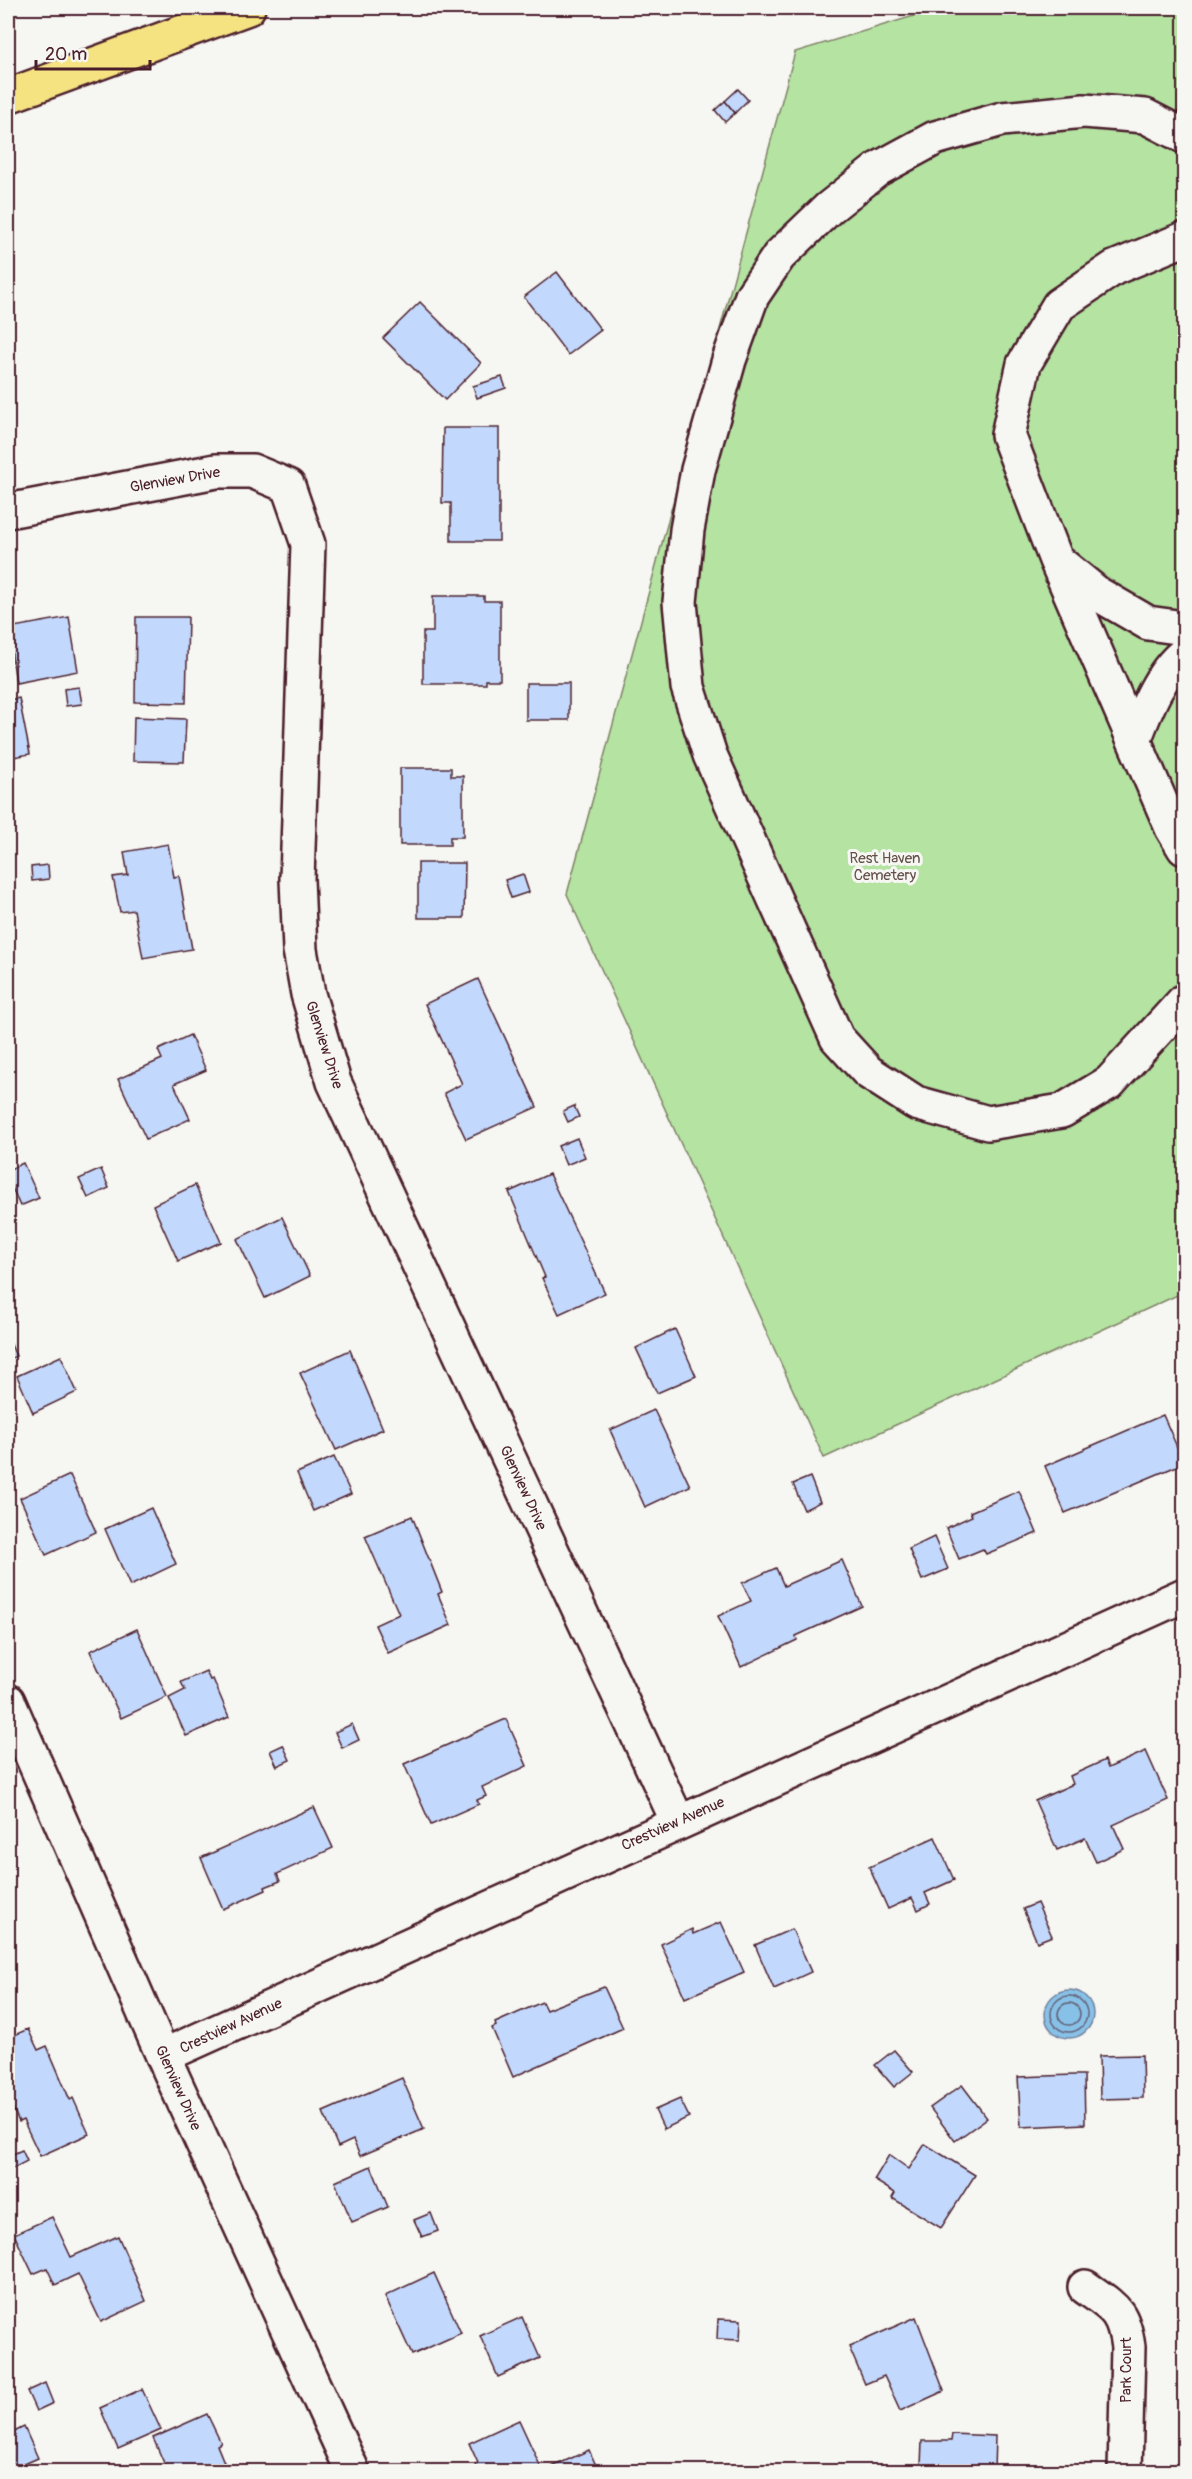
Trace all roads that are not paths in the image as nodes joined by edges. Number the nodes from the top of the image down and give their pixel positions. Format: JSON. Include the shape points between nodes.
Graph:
{"nodes":[{"id":1,"x":248,"y":8,"type":"edge"},
{"id":2,"x":8,"y":96,"type":"edge"},
{"id":3,"x":1185,"y":136,"type":"edge"},
{"id":4,"x":1185,"y":239,"type":"edge"},
{"id":5,"x":8,"y":511,"type":"edge"},
{"id":6,"x":1056,"y":560,"type":"junction"},
{"id":7,"x":1185,"y":628,"type":"edge"},
{"id":8,"x":1185,"y":654,"type":"edge"},
{"id":9,"x":1135,"y":738,"type":"junction"},
{"id":10,"x":1185,"y":848,"type":"edge"},
{"id":11,"x":1185,"y":1001,"type":"edge"},
{"id":12,"x":1185,"y":1595,"type":"edge"},
{"id":13,"x":8,"y":1701,"type":"edge"},
{"id":14,"x":678,"y":1822,"type":"junction"},
{"id":15,"x":164,"y":2056,"type":"junction"},
{"id":16,"x":1085,"y":2287,"type":"dead end"},
{"id":17,"x":353,"y":2472,"type":"edge"},
{"id":18,"x":1125,"y":2472,"type":"edge"}],
"edges":[{"from":1,"to":2,"type":"highway"},
{"from":3,"to":11,"type":"street","via":[[1145,116],[1084,111],[1002,118],[935,138],[878,169],[829,208],[779,256],[752,296],[698,470],[680,602],[688,687],[710,754],[837,1038],[868,1072],[916,1103],[988,1123],[1062,1111],[1110,1082]]},
{"from":4,"to":6,"type":"street","via":[[1114,268],[1059,305],[1024,364],[1008,435]]},
{"from":5,"to":14,"type":"street","name":"Glenview Drive","via":[[216,471],[252,471],[288,486],[308,544],[297,879],[300,950],[320,1040],[334,1082]]},
{"from":6,"to":7,"type":"street","via":[[1098,594],[1148,623]]},
{"from":6,"to":9,"type":"street"},
{"from":8,"to":9,"type":"street","via":[[1175,661],[1146,709]]},
{"from":9,"to":10,"type":"street"},
{"from":12,"to":14,"type":"street","name":"Crestview Avenue"},
{"from":13,"to":15,"type":"street","name":"Glenview Drive"},
{"from":14,"to":15,"type":"street","name":"Crestview Avenue"},
{"from":15,"to":17,"type":"street","name":"Glenview Drive"},
{"from":16,"to":18,"type":"street","name":"Park Court","via":[[1117,2310],[1126,2328]]}]}
